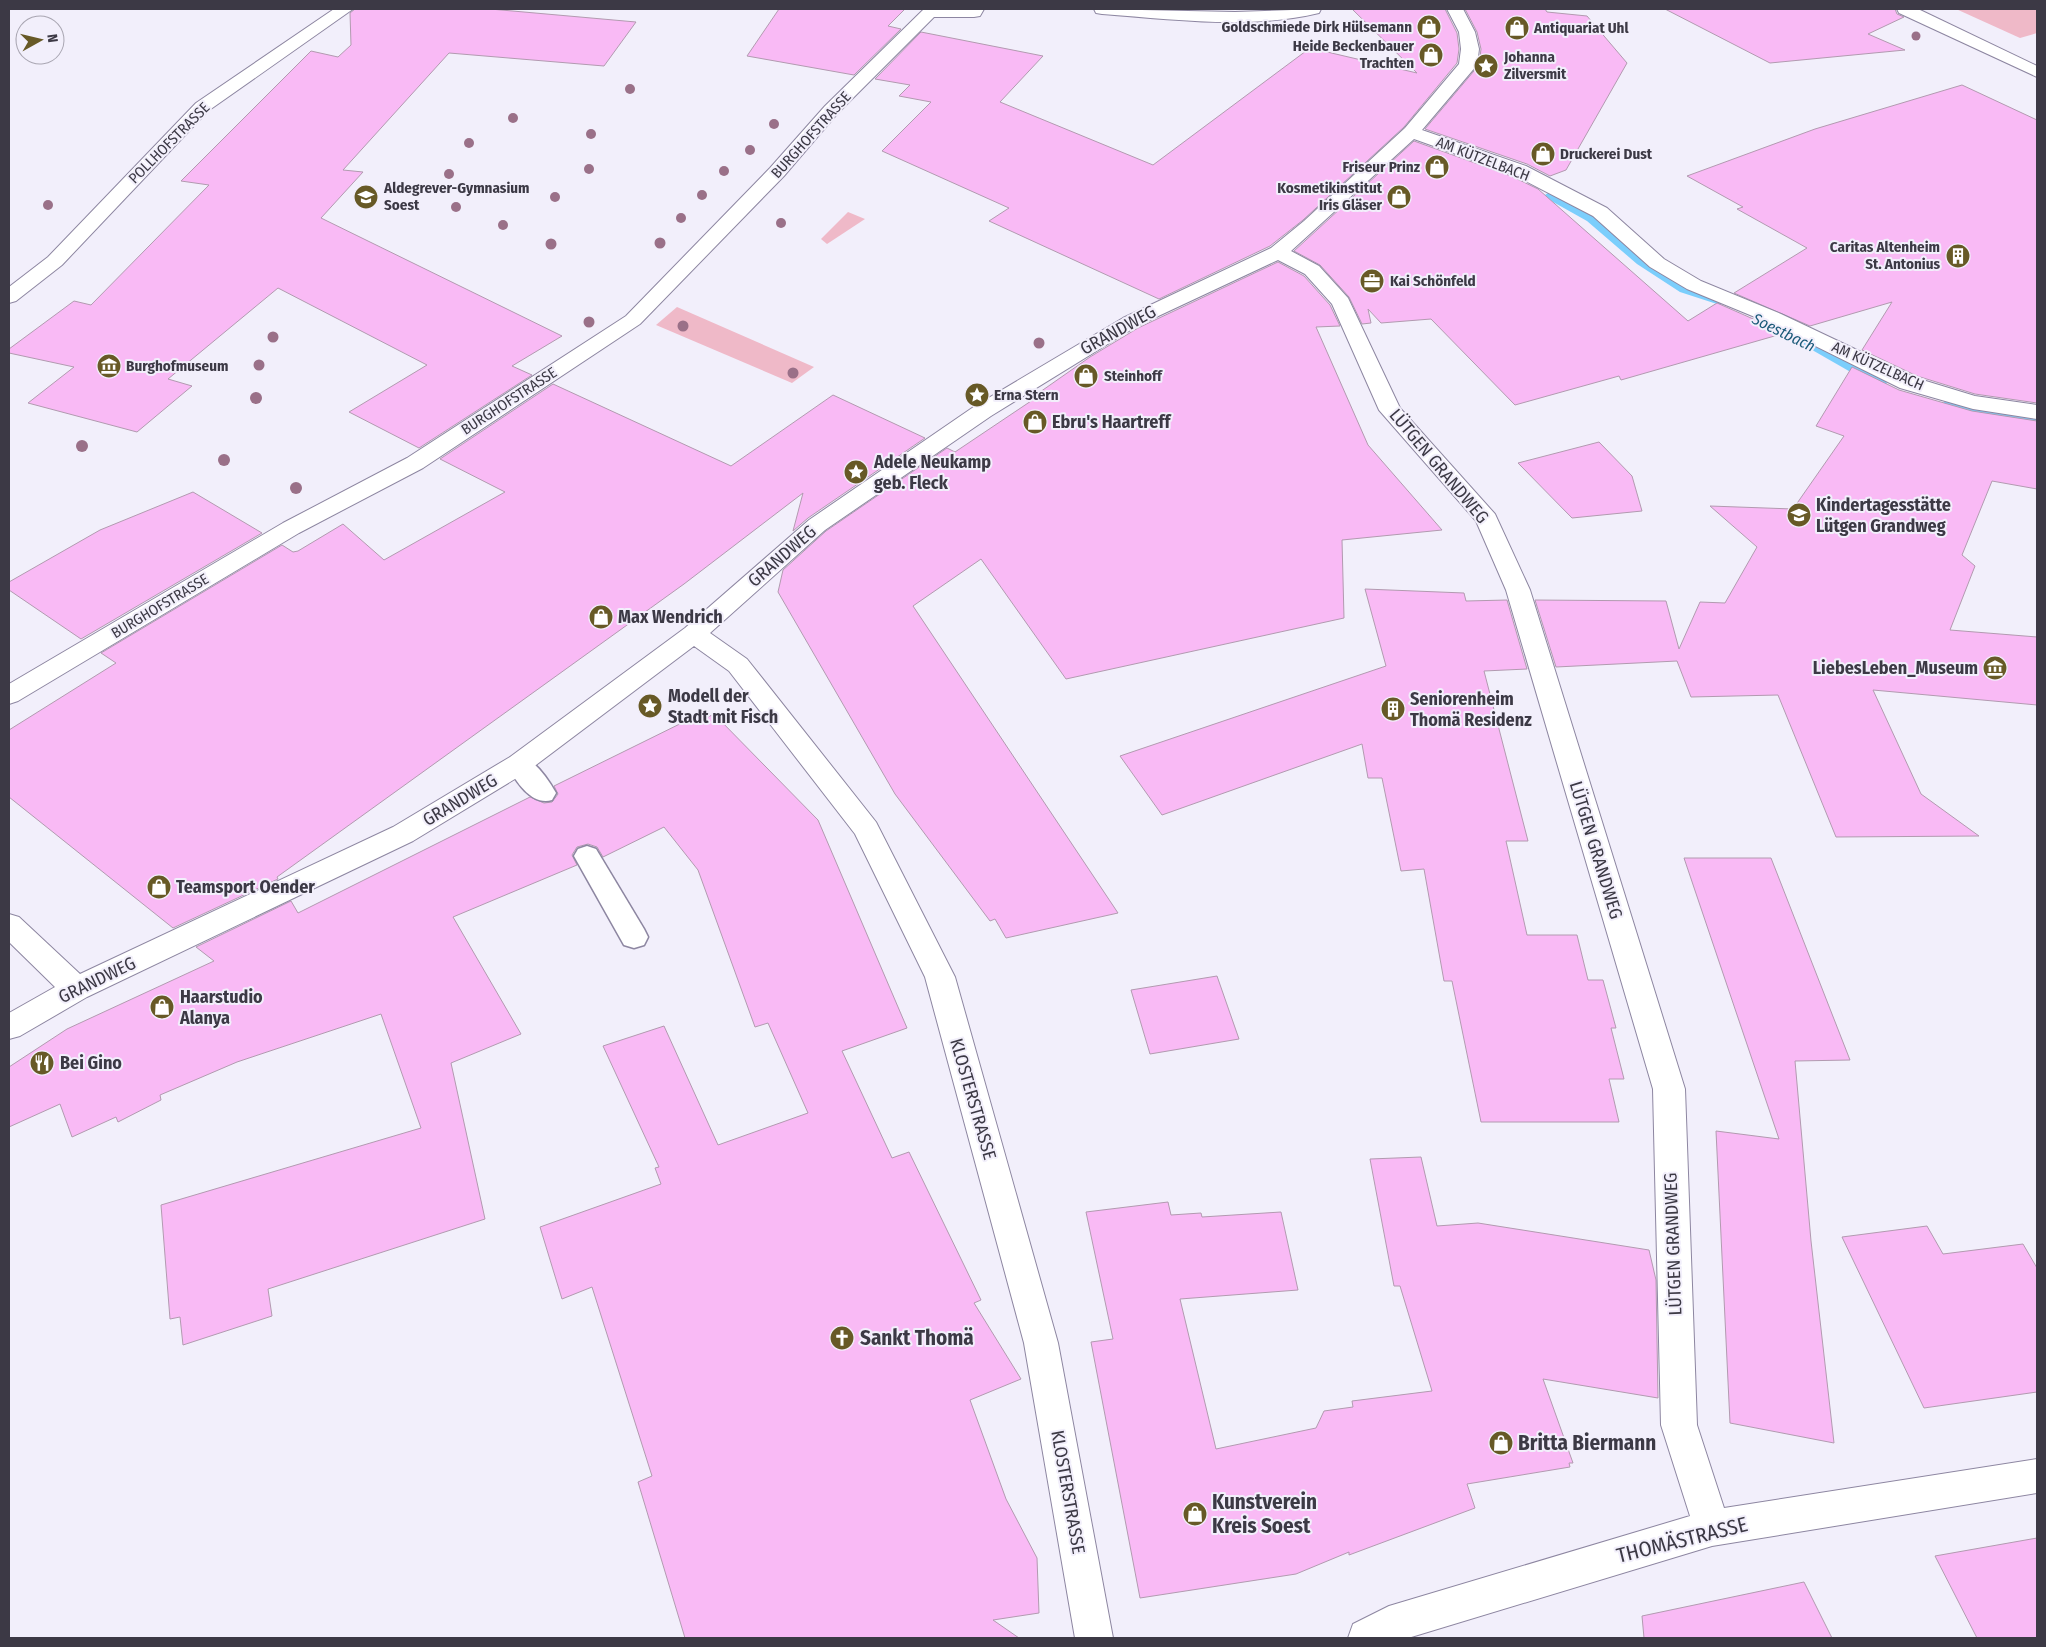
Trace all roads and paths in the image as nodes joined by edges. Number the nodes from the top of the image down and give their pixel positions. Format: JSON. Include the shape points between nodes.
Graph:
{"nodes":[{"id":1,"x":345,"y":9,"type":"edge"},
{"id":2,"x":976,"y":9,"type":"edge"},
{"id":3,"x":1102,"y":9,"type":"edge"},
{"id":4,"x":1313,"y":9,"type":"edge"},
{"id":5,"x":1455,"y":9,"type":"edge"},
{"id":6,"x":1905,"y":9,"type":"edge"},
{"id":7,"x":932,"y":10,"type":"edge"},
{"id":8,"x":2037,"y":72,"type":"edge"},
{"id":9,"x":1412,"y":132,"type":"junction"},
{"id":10,"x":1278,"y":252,"type":"junction"},
{"id":11,"x":9,"y":297,"type":"edge"},
{"id":12,"x":2037,"y":412,"type":"edge"},
{"id":13,"x":694,"y":634,"type":"junction"},
{"id":14,"x":9,"y":695,"type":"edge"},
{"id":15,"x":519,"y":764,"type":"junction"},
{"id":16,"x":543,"y":793,"type":"dead end"},
{"id":17,"x":587,"y":856,"type":"dead end"},
{"id":18,"x":9,"y":925,"type":"edge"},
{"id":19,"x":634,"y":938,"type":"dead end"},
{"id":20,"x":76,"y":988,"type":"junction"},
{"id":21,"x":9,"y":1027,"type":"edge"},
{"id":22,"x":2037,"y":1476,"type":"edge"},
{"id":23,"x":1712,"y":1528,"type":"junction"},
{"id":24,"x":1094,"y":1638,"type":"edge"},
{"id":25,"x":1367,"y":1638,"type":"edge"}],
"edges":[{"from":1,"to":11,"type":"street","name":"POLLHOFSTRASSE","via":[[202,107],[55,261]]},
{"from":2,"to":7,"type":"street","via":[[974,12],[949,14]]},
{"from":3,"to":4,"type":"street","via":[[1222,16]]},
{"from":5,"to":9,"type":"street","name":"GRANDWEG","via":[[1467,32],[1468,65]]},
{"from":6,"to":8,"type":"street"},
{"from":7,"to":14,"type":"street","name":"BURGHOFSTRASSE","via":[[831,110],[777,172],[633,320],[415,463],[291,528]]},
{"from":9,"to":10,"type":"street","name":"GRANDWEG","via":[[1311,226]]},
{"from":9,"to":12,"type":"street","name":"AM KÜTZELBACH","via":[[1519,170],[1600,212],[1657,263],[1694,285],[1774,318],[1908,383],[1973,402]]},
{"from":10,"to":13,"type":"street","name":"GRANDWEG","via":[[1130,322],[1024,384],[817,525]]},
{"from":10,"to":23,"type":"street","name":"LÜTGEN GRANDWEG","via":[[1312,270],[1341,302],[1390,410],[1486,519],[1518,590],[1669,1089],[1679,1425]]},
{"from":13,"to":15,"type":"street","name":"GRANDWEG"},
{"from":13,"to":24,"type":"street","name":"KLOSTERSTRASSE","via":[[738,665],[866,829],[940,977],[1041,1343]]},
{"from":15,"to":16,"type":"lane"},
{"from":15,"to":20,"type":"street","name":"GRANDWEG","via":[[403,834]]},
{"from":17,"to":19,"type":"lane"},
{"from":18,"to":20,"type":"street"},
{"from":20,"to":21,"type":"street","name":"GRANDWEG"},
{"from":22,"to":23,"type":"street","name":"THOMÄSTRASSE"},
{"from":23,"to":25,"type":"street","name":"THOMÄSTRASSE","via":[[1389,1625]]}]}
